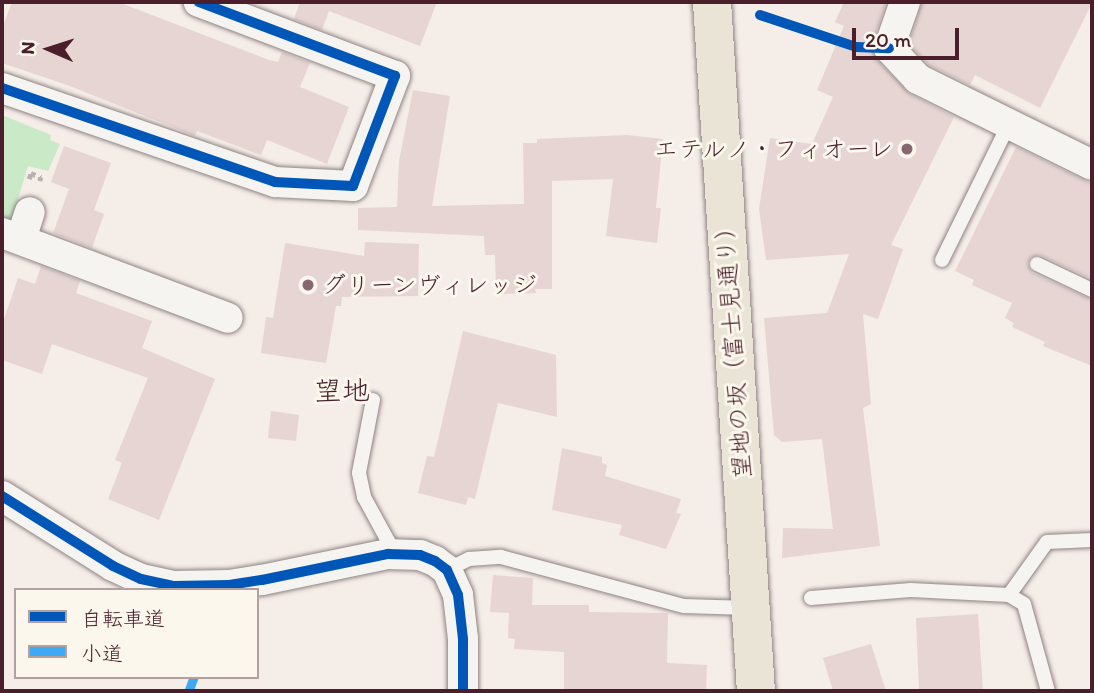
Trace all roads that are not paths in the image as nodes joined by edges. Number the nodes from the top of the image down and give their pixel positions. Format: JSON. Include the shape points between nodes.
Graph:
{"nodes":[{"id":1,"x":199,"y":2,"type":"edge"},
{"id":2,"x":712,"y":2,"type":"edge"},
{"id":3,"x":905,"y":2,"type":"edge"},
{"id":4,"x":2,"y":88,"type":"edge"},
{"id":5,"x":1010,"y":124,"type":"junction"},
{"id":6,"x":1092,"y":165,"type":"edge"},
{"id":7,"x":17,"y":228,"type":"edge"},
{"id":8,"x":942,"y":260,"type":"dead end"},
{"id":9,"x":1037,"y":264,"type":"dead end"},
{"id":10,"x":1092,"y":290,"type":"edge"},
{"id":11,"x":228,"y":318,"type":"dead end"},
{"id":12,"x":373,"y":400,"type":"dead end"},
{"id":13,"x":2,"y":496,"type":"edge"},
{"id":14,"x":1092,"y":540,"type":"edge"},
{"id":15,"x":388,"y":554,"type":"junction"},
{"id":16,"x":447,"y":570,"type":"junction"},
{"id":17,"x":1009,"y":596,"type":"junction"},
{"id":18,"x":811,"y":598,"type":"dead end"},
{"id":19,"x":750,"y":608,"type":"junction"},
{"id":20,"x":463,"y":691,"type":"edge"},
{"id":21,"x":756,"y":691,"type":"edge"},
{"id":22,"x":1048,"y":691,"type":"edge"}],
"edges":[{"from":1,"to":4,"type":"street","via":[[395,76],[353,186],[275,181]]},
{"from":2,"to":19,"type":"main road","name":"望地の坂（富士見通り）"},
{"from":3,"to":5,"type":"street","via":[[889,48],[918,79]]},
{"from":5,"to":6,"type":"street"},
{"from":5,"to":8,"type":"lane"},
{"from":7,"to":11,"type":"street"},
{"from":9,"to":10,"type":"lane"},
{"from":12,"to":15,"type":"lane","via":[[359,472],[364,497],[388,541]]},
{"from":13,"to":15,"type":"street","via":[[113,566],[141,579],[174,586],[229,585]]},
{"from":14,"to":17,"type":"lane","via":[[1047,542]]},
{"from":15,"to":16,"type":"street","via":[[420,555]]},
{"from":16,"to":19,"type":"lane","via":[[469,559],[501,557],[684,606]]},
{"from":16,"to":20,"type":"street","via":[[458,595]]},
{"from":17,"to":18,"type":"lane","via":[[911,590]]},
{"from":17,"to":22,"type":"lane","via":[[1024,604]]},
{"from":19,"to":21,"type":"main road","name":"望地の坂（富士見通り）"}]}
